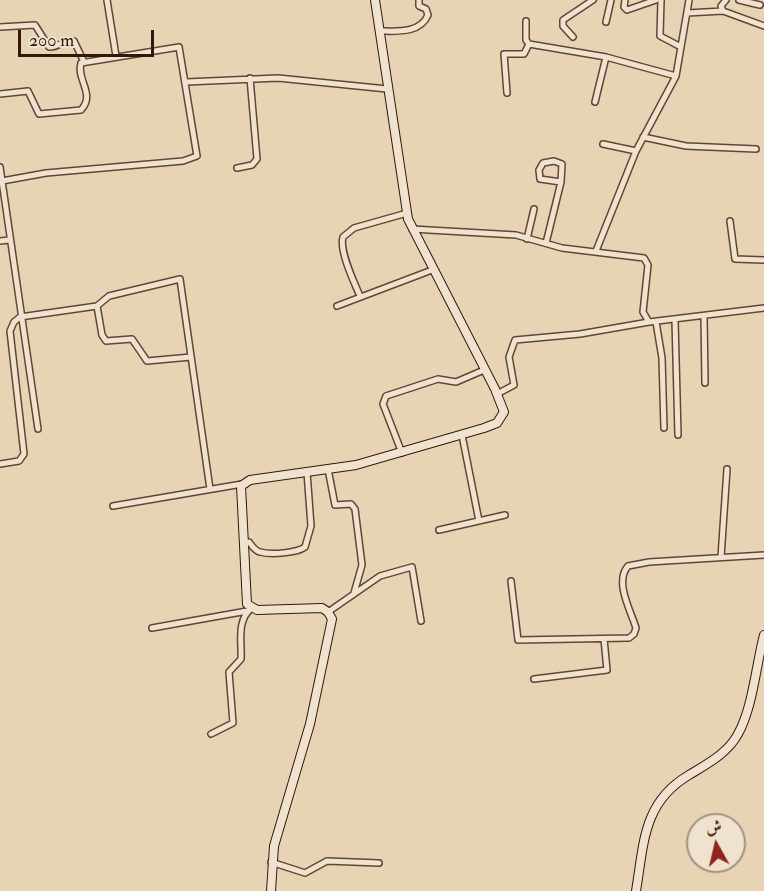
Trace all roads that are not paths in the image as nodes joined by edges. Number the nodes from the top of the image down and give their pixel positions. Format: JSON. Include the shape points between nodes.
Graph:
{"nodes":[{"id":1,"x":107,"y":0,"type":"edge"},
{"id":2,"x":375,"y":0,"type":"edge"},
{"id":3,"x":419,"y":0,"type":"edge"},
{"id":4,"x":593,"y":0,"type":"edge"},
{"id":5,"x":602,"y":0,"type":"edge"},
{"id":6,"x":625,"y":0,"type":"edge"},
{"id":7,"x":656,"y":0,"type":"edge"},
{"id":8,"x":661,"y":0,"type":"edge"},
{"id":9,"x":689,"y":0,"type":"edge"},
{"id":10,"x":726,"y":0,"type":"edge"},
{"id":11,"x":739,"y":0,"type":"edge"},
{"id":12,"x":610,"y":3,"type":"edge"},
{"id":13,"x":760,"y":5,"type":"dead end"},
{"id":14,"x":723,"y":11,"type":"junction"},
{"id":15,"x":687,"y":13,"type":"junction"},
{"id":16,"x":526,"y":21,"type":"dead end"},
{"id":17,"x":606,"y":22,"type":"dead end"},
{"id":18,"x":764,"y":26,"type":"edge"},
{"id":19,"x":0,"y":27,"type":"edge"},
{"id":20,"x":379,"y":31,"type":"junction"},
{"id":21,"x":573,"y":37,"type":"dead end"},
{"id":22,"x":529,"y":44,"type":"junction"},
{"id":23,"x":681,"y":46,"type":"junction"},
{"id":24,"x":116,"y":56,"type":"junction"},
{"id":25,"x":606,"y":57,"type":"junction"},
{"id":26,"x":84,"y":62,"type":"junction"},
{"id":27,"x":676,"y":76,"type":"junction"},
{"id":28,"x":250,"y":78,"type":"junction"},
{"id":29,"x":186,"y":82,"type":"junction"},
{"id":30,"x":387,"y":89,"type":"junction"},
{"id":31,"x":507,"y":93,"type":"dead end"},
{"id":32,"x":0,"y":94,"type":"edge"},
{"id":33,"x":596,"y":102,"type":"dead end"},
{"id":34,"x":643,"y":137,"type":"junction"},
{"id":35,"x":603,"y":144,"type":"dead end"},
{"id":36,"x":756,"y":148,"type":"dead end"},
{"id":37,"x":636,"y":151,"type":"junction"},
{"id":38,"x":0,"y":167,"type":"edge"},
{"id":39,"x":237,"y":168,"type":"dead end"},
{"id":40,"x":2,"y":181,"type":"junction"},
{"id":41,"x":561,"y":182,"type":"junction"},
{"id":42,"x":534,"y":209,"type":"dead end"},
{"id":43,"x":407,"y":213,"type":"junction"},
{"id":44,"x":730,"y":221,"type":"dead end"},
{"id":45,"x":412,"y":229,"type":"junction"},
{"id":46,"x":527,"y":239,"type":"junction"},
{"id":47,"x":9,"y":240,"type":"junction"},
{"id":48,"x":0,"y":241,"type":"edge"},
{"id":49,"x":546,"y":243,"type":"junction"},
{"id":50,"x":596,"y":251,"type":"junction"},
{"id":51,"x":764,"y":260,"type":"edge"},
{"id":52,"x":432,"y":270,"type":"junction"},
{"id":53,"x":360,"y":296,"type":"junction"},
{"id":54,"x":97,"y":306,"type":"junction"},
{"id":55,"x":337,"y":306,"type":"dead end"},
{"id":56,"x":764,"y":308,"type":"edge"},
{"id":57,"x":704,"y":316,"type":"junction"},
{"id":58,"x":21,"y":317,"type":"junction"},
{"id":59,"x":675,"y":320,"type":"junction"},
{"id":60,"x":653,"y":322,"type":"junction"},
{"id":61,"x":191,"y":357,"type":"junction"},
{"id":62,"x":484,"y":370,"type":"junction"},
{"id":63,"x":705,"y":383,"type":"dead end"},
{"id":64,"x":497,"y":394,"type":"junction"},
{"id":65,"x":664,"y":428,"type":"dead end"},
{"id":66,"x":38,"y":429,"type":"dead end"},
{"id":67,"x":462,"y":435,"type":"junction"},
{"id":68,"x":678,"y":435,"type":"dead end"},
{"id":69,"x":402,"y":453,"type":"junction"},
{"id":70,"x":0,"y":464,"type":"edge"},
{"id":71,"x":328,"y":470,"type":"junction"},
{"id":72,"x":727,"y":470,"type":"dead end"},
{"id":73,"x":307,"y":472,"type":"junction"},
{"id":74,"x":242,"y":484,"type":"junction"},
{"id":75,"x":210,"y":489,"type":"junction"},
{"id":76,"x":113,"y":506,"type":"dead end"},
{"id":77,"x":505,"y":515,"type":"dead end"},
{"id":78,"x":479,"y":521,"type":"junction"},
{"id":79,"x":439,"y":530,"type":"dead end"},
{"id":80,"x":243,"y":542,"type":"junction"},
{"id":81,"x":764,"y":555,"type":"edge"},
{"id":82,"x":721,"y":557,"type":"junction"},
{"id":83,"x":511,"y":581,"type":"dead end"},
{"id":84,"x":354,"y":593,"type":"junction"},
{"id":85,"x":250,"y":610,"type":"junction"},
{"id":86,"x":328,"y":612,"type":"junction"},
{"id":87,"x":421,"y":621,"type":"dead end"},
{"id":88,"x":152,"y":628,"type":"dead end"},
{"id":89,"x":764,"y":635,"type":"edge"},
{"id":90,"x":604,"y":639,"type":"junction"},
{"id":91,"x":534,"y":679,"type":"dead end"},
{"id":92,"x":211,"y":734,"type":"dead end"},
{"id":93,"x":271,"y":862,"type":"junction"},
{"id":94,"x":379,"y":862,"type":"dead end"},
{"id":95,"x":271,"y":891,"type":"edge"},
{"id":96,"x":636,"y":891,"type":"edge"}],
"edges":[{"from":1,"to":24,"type":"street"},
{"from":2,"to":20,"type":"street"},
{"from":3,"to":20,"type":"street","via":[[419,6],[428,15],[422,24],[409,30]]},
{"from":4,"to":21,"type":"street","via":[[563,20],[563,26]]},
{"from":5,"to":12,"type":"street"},
{"from":6,"to":7,"type":"street","via":[[627,10]]},
{"from":8,"to":23,"type":"street","via":[[660,36]]},
{"from":9,"to":15,"type":"street"},
{"from":10,"to":14,"type":"street","via":[[721,6]]},
{"from":11,"to":13,"type":"street"},
{"from":12,"to":17,"type":"street"},
{"from":14,"to":15,"type":"street"},
{"from":14,"to":18,"type":"street"},
{"from":15,"to":23,"type":"street"},
{"from":16,"to":22,"type":"street"},
{"from":19,"to":26,"type":"street","via":[[34,25],[49,47],[64,40],[74,41]]},
{"from":20,"to":30,"type":"street"},
{"from":22,"to":25,"type":"street"},
{"from":22,"to":31,"type":"street","via":[[524,54],[504,54]]},
{"from":23,"to":27,"type":"street"},
{"from":24,"to":26,"type":"street"},
{"from":24,"to":29,"type":"street","via":[[179,46]]},
{"from":25,"to":27,"type":"street"},
{"from":25,"to":33,"type":"street"},
{"from":26,"to":32,"type":"street","via":[[80,70],[87,100],[81,110],[39,114],[28,91]]},
{"from":27,"to":34,"type":"street"},
{"from":28,"to":29,"type":"street"},
{"from":28,"to":30,"type":"street"},
{"from":28,"to":39,"type":"street","via":[[257,159],[252,165]]},
{"from":29,"to":40,"type":"street","via":[[195,159]]},
{"from":30,"to":43,"type":"street"},
{"from":34,"to":36,"type":"street","via":[[686,146]]},
{"from":34,"to":37,"type":"street"},
{"from":35,"to":37,"type":"street"},
{"from":37,"to":50,"type":"street"},
{"from":38,"to":40,"type":"street"},
{"from":40,"to":47,"type":"street"},
{"from":41,"to":41,"type":"street","via":[[540,179],[543,163],[562,164]]},
{"from":41,"to":49,"type":"street"},
{"from":42,"to":46,"type":"street"},
{"from":43,"to":45,"type":"street"},
{"from":43,"to":53,"type":"street","via":[[354,228],[343,237],[349,271]]},
{"from":44,"to":51,"type":"street","via":[[735,259]]},
{"from":45,"to":46,"type":"street","via":[[516,235]]},
{"from":45,"to":52,"type":"street"},
{"from":46,"to":49,"type":"street"},
{"from":47,"to":48,"type":"street"},
{"from":47,"to":58,"type":"street"},
{"from":49,"to":50,"type":"street"},
{"from":50,"to":60,"type":"street","via":[[647,260],[643,312]]},
{"from":52,"to":53,"type":"street"},
{"from":52,"to":62,"type":"street"},
{"from":53,"to":55,"type":"street"},
{"from":54,"to":58,"type":"street"},
{"from":54,"to":61,"type":"street","via":[[106,341],[132,339],[147,361]]},
{"from":54,"to":61,"type":"street","via":[[109,296],[180,279]]},
{"from":56,"to":57,"type":"street"},
{"from":57,"to":59,"type":"street"},
{"from":57,"to":63,"type":"street"},
{"from":58,"to":66,"type":"street"},
{"from":58,"to":70,"type":"street","via":[[10,331],[24,454],[19,461]]},
{"from":59,"to":60,"type":"street"},
{"from":59,"to":68,"type":"street"},
{"from":60,"to":64,"type":"street","via":[[515,340],[509,357],[514,385]]},
{"from":60,"to":65,"type":"street","via":[[662,358]]},
{"from":61,"to":75,"type":"street"},
{"from":62,"to":64,"type":"street"},
{"from":62,"to":69,"type":"street","via":[[456,382],[438,380],[386,396],[383,404]]},
{"from":64,"to":67,"type":"street","via":[[502,418]]},
{"from":67,"to":69,"type":"street"},
{"from":67,"to":78,"type":"street"},
{"from":69,"to":71,"type":"street"},
{"from":71,"to":73,"type":"street"},
{"from":71,"to":84,"type":"street","via":[[335,504],[354,507],[363,565]]},
{"from":72,"to":82,"type":"street"},
{"from":73,"to":74,"type":"street"},
{"from":73,"to":80,"type":"street","via":[[311,526],[305,547],[261,552]]},
{"from":74,"to":75,"type":"street"},
{"from":74,"to":80,"type":"street","via":[[239,492]]},
{"from":75,"to":76,"type":"street"},
{"from":77,"to":78,"type":"street"},
{"from":78,"to":79,"type":"street"},
{"from":80,"to":85,"type":"street","via":[[246,601]]},
{"from":81,"to":82,"type":"street"},
{"from":82,"to":90,"type":"street","via":[[628,566],[623,584],[636,632],[629,638]]},
{"from":83,"to":90,"type":"street","via":[[518,640]]},
{"from":84,"to":86,"type":"street"},
{"from":84,"to":87,"type":"street","via":[[380,576],[412,567]]},
{"from":85,"to":86,"type":"street","via":[[318,608]]},
{"from":85,"to":88,"type":"street"},
{"from":85,"to":92,"type":"street","via":[[239,632],[241,659],[229,672],[233,723]]},
{"from":86,"to":93,"type":"street","via":[[332,623],[310,724]]},
{"from":89,"to":96,"type":"street","via":[[738,734],[714,759],[663,794],[652,811]]},
{"from":90,"to":91,"type":"street","via":[[607,670]]},
{"from":93,"to":94,"type":"street","via":[[305,873],[327,861]]},
{"from":93,"to":95,"type":"street"}]}
